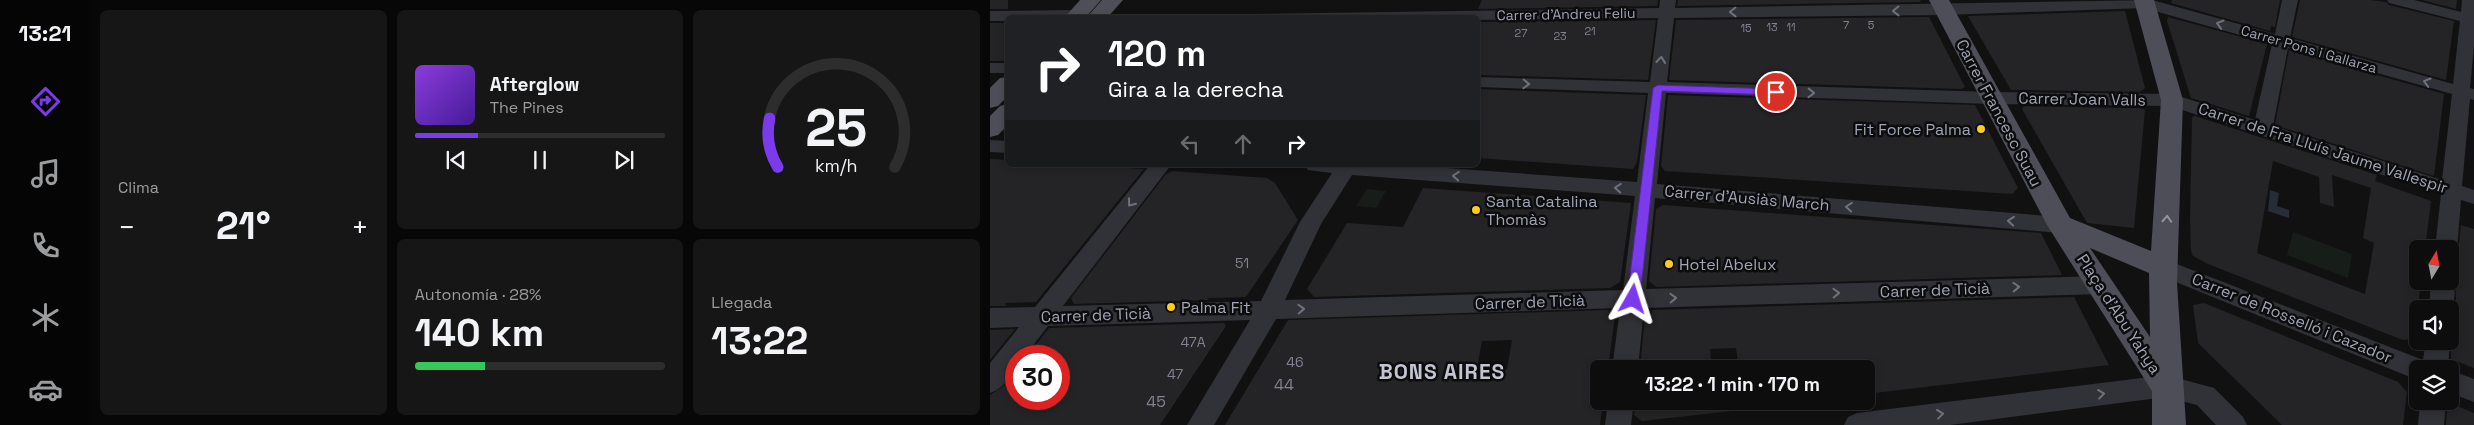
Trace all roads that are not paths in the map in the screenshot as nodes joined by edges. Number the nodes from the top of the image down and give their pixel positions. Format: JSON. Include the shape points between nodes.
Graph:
{"nodes":[{"id":1,"x":1091,"y":0,"type":"edge"},
{"id":2,"x":1113,"y":0,"type":"edge"},
{"id":3,"x":1290,"y":0,"type":"edge"},
{"id":4,"x":1466,"y":0,"type":"edge"},
{"id":5,"x":2290,"y":0,"type":"edge"},
{"id":6,"x":2395,"y":0,"type":"edge"},
{"id":7,"x":2144,"y":2,"type":"edge"},
{"id":8,"x":1942,"y":5,"type":"edge"},
{"id":9,"x":1667,"y":6,"type":"edge"},
{"id":10,"x":2471,"y":13,"type":"edge"},
{"id":11,"x":1083,"y":15,"type":"edge"},
{"id":12,"x":1086,"y":15,"type":"edge"},
{"id":13,"x":1279,"y":15,"type":"edge"},
{"id":14,"x":1456,"y":15,"type":"edge"},
{"id":15,"x":1476,"y":15,"type":"edge"},
{"id":16,"x":990,"y":16,"type":"edge"},
{"id":17,"x":1005,"y":16,"type":"edge"},
{"id":18,"x":2282,"y":41,"type":"junction"},
{"id":19,"x":990,"y":68,"type":"edge"},
{"id":20,"x":1005,"y":68,"type":"edge"},
{"id":21,"x":1480,"y":82,"type":"edge"},
{"id":22,"x":1005,"y":87,"type":"edge"},
{"id":23,"x":1658,"y":88,"type":"junction"},
{"id":24,"x":2467,"y":93,"type":"edge"},
{"id":25,"x":1992,"y":98,"type":"junction"},
{"id":26,"x":2172,"y":100,"type":"junction"},
{"id":27,"x":990,"y":101,"type":"edge"},
{"id":28,"x":1005,"y":114,"type":"edge"},
{"id":29,"x":2263,"y":129,"type":"junction"},
{"id":30,"x":990,"y":130,"type":"edge"},
{"id":31,"x":990,"y":146,"type":"edge"},
{"id":32,"x":1005,"y":147,"type":"edge"},
{"id":33,"x":1159,"y":167,"type":"edge"},
{"id":34,"x":1347,"y":167,"type":"edge"},
{"id":35,"x":1360,"y":167,"type":"edge"},
{"id":36,"x":1646,"y":190,"type":"junction"},
{"id":37,"x":2451,"y":190,"type":"junction"},
{"id":38,"x":2474,"y":197,"type":"edge"},
{"id":39,"x":2060,"y":225,"type":"junction"},
{"id":40,"x":2447,"y":240,"type":"edge"},
{"id":41,"x":2164,"y":268,"type":"junction"},
{"id":42,"x":2101,"y":284,"type":"junction"},
{"id":43,"x":1633,"y":299,"type":"junction"},
{"id":44,"x":1269,"y":309,"type":"junction"},
{"id":45,"x":1042,"y":317,"type":"junction"},
{"id":46,"x":990,"y":318,"type":"edge"},
{"id":47,"x":1626,"y":360,"type":"edge"},
{"id":48,"x":2409,"y":365,"type":"edge"},
{"id":49,"x":990,"y":382,"type":"edge"},
{"id":50,"x":2459,"y":385,"type":"edge"},
{"id":51,"x":2166,"y":386,"type":"junction"},
{"id":52,"x":2474,"y":391,"type":"edge"},
{"id":53,"x":1620,"y":410,"type":"edge"},
{"id":54,"x":2432,"y":410,"type":"edge"},
{"id":55,"x":1200,"y":425,"type":"edge"},
{"id":56,"x":1618,"y":425,"type":"edge"},
{"id":57,"x":1857,"y":425,"type":"edge"},
{"id":58,"x":2169,"y":425,"type":"edge"},
{"id":59,"x":2234,"y":425,"type":"edge"},
{"id":60,"x":2431,"y":425,"type":"edge"}],
"edges":[{"from":1,"to":11,"type":"main road"},
{"from":2,"to":12,"type":"main road"},
{"from":3,"to":13,"type":"street"},
{"from":4,"to":14,"type":"street"},
{"from":5,"to":18,"type":"street"},
{"from":6,"to":10,"type":"street"},
{"from":7,"to":8,"type":"street","name":"Carrer Pons i Gallarza"},
{"from":18,"to":7,"type":"street","name":"Carrer Pons i Gallarza","one_way":true},
{"from":7,"to":26,"type":"main road"},
{"from":8,"to":9,"type":"street","name":"Carrer d'Andreu Feliu","one_way":true},
{"from":8,"to":25,"type":"main road","name":"Carrer Francesc Suau"},
{"from":9,"to":15,"type":"street","name":"Carrer d'Andreu Feliu"},
{"from":23,"to":9,"type":"street","one_way":true},
{"from":10,"to":24,"type":"street"},
{"from":16,"to":17,"type":"street"},
{"from":24,"to":18,"type":"street","name":"Carrer Pons i Gallarza","one_way":true},
{"from":18,"to":29,"type":"street"},
{"from":19,"to":20,"type":"street"},
{"from":21,"to":23,"type":"street","name":"Carrer Joan Valls","one_way":true},
{"from":22,"to":27,"type":"main road"},
{"from":23,"to":25,"type":"street","name":"Carrer Joan Valls","one_way":true},
{"from":23,"to":36,"type":"street"},
{"from":24,"to":37,"type":"street"},
{"from":25,"to":26,"type":"street","name":"Carrer Joan Valls"},
{"from":25,"to":39,"type":"main road","name":"Carrer Francesc Suau"},
{"from":26,"to":29,"type":"street","name":"Carrer de Fra Lluís Jaume Vallespir"},
{"from":41,"to":26,"type":"main road","one_way":true},
{"from":28,"to":30,"type":"main road"},
{"from":29,"to":37,"type":"street","name":"Carrer de Fra Lluís Jaume Vallespir"},
{"from":31,"to":32,"type":"street"},
{"from":33,"to":45,"type":"street","one_way":true},
{"from":34,"to":44,"type":"street","via":[[1311,222]]},
{"from":36,"to":35,"type":"street","name":"Carrer d'Ausiàs March","one_way":true},
{"from":39,"to":36,"type":"street","name":"Carrer d'Ausiàs March","one_way":true},
{"from":36,"to":43,"type":"street"},
{"from":37,"to":38,"type":"street","name":"Carrer de Fra Lluís Jaume Vallespir"},
{"from":37,"to":40,"type":"street"},
{"from":39,"to":41,"type":"main road","name":"Plaça d'Abu Yahya"},
{"from":39,"to":42,"type":"main road","name":"Plaça d'Abu Yahya"},
{"from":41,"to":48,"type":"street","name":"Carrer de Rosselló i Cazador"},
{"from":41,"to":51,"type":"main road","name":"Plaça d'Abu Yahya"},
{"from":43,"to":42,"type":"street","name":"Carrer de Ticià","one_way":true},
{"from":42,"to":51,"type":"main road","name":"Plaça d'Abu Yahya"},
{"from":44,"to":43,"type":"street","name":"Carrer de Ticià","one_way":true},
{"from":43,"to":47,"type":"street"},
{"from":44,"to":45,"type":"street","name":"Carrer de Ticià"},
{"from":44,"to":55,"type":"street"},
{"from":45,"to":46,"type":"street","name":"Carrer de Ticià"},
{"from":45,"to":49,"type":"street"},
{"from":50,"to":52,"type":"street"},
{"from":57,"to":51,"type":"street","one_way":true},
{"from":51,"to":58,"type":"main road"},
{"from":51,"to":59,"type":"street","via":[[2205,396]]},
{"from":53,"to":56,"type":"street"},
{"from":54,"to":60,"type":"street"}]}
